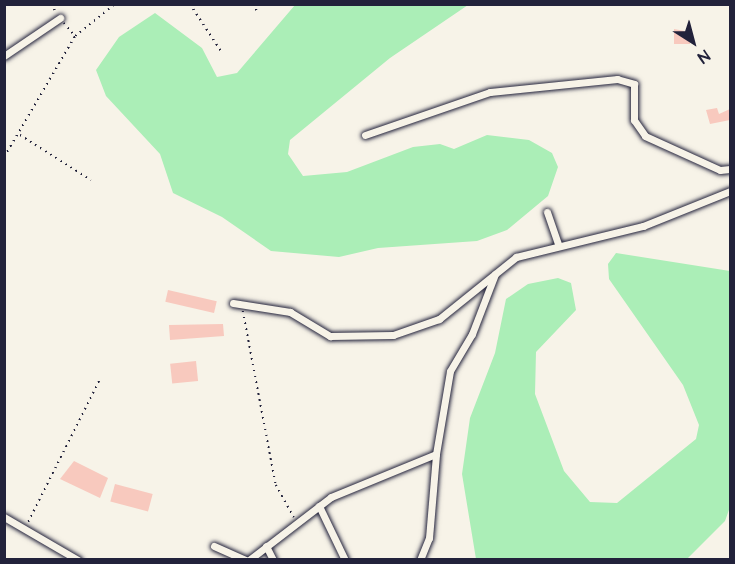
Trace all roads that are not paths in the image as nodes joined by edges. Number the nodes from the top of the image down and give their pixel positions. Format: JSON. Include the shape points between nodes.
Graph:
{"nodes":[{"id":1,"x":60,"y":18,"type":"dead end"},
{"id":2,"x":4,"y":56,"type":"edge"},
{"id":3,"x":365,"y":135,"type":"dead end"},
{"id":4,"x":730,"y":169,"type":"edge"},
{"id":5,"x":730,"y":191,"type":"edge"},
{"id":6,"x":547,"y":212,"type":"dead end"},
{"id":7,"x":558,"y":243,"type":"junction"},
{"id":8,"x":498,"y":268,"type":"junction"},
{"id":9,"x":233,"y":303,"type":"dead end"},
{"id":10,"x":436,"y":454,"type":"junction"},
{"id":11,"x":320,"y":506,"type":"junction"},
{"id":12,"x":4,"y":517,"type":"edge"},
{"id":13,"x":214,"y":546,"type":"dead end"},
{"id":14,"x":266,"y":546,"type":"junction"},
{"id":15,"x":78,"y":560,"type":"edge"},
{"id":16,"x":248,"y":560,"type":"edge"},
{"id":17,"x":273,"y":560,"type":"edge"},
{"id":18,"x":345,"y":560,"type":"edge"},
{"id":19,"x":420,"y":560,"type":"edge"}],
"edges":[{"from":1,"to":2,"type":"street"},
{"from":3,"to":4,"type":"street","via":[[490,92],[616,79],[634,84],[634,120],[645,136],[720,170]]},
{"from":5,"to":7,"type":"street","via":[[643,225]]},
{"from":6,"to":7,"type":"street"},
{"from":7,"to":8,"type":"street"},
{"from":8,"to":9,"type":"street","via":[[439,319],[393,335],[330,336],[304,317]]},
{"from":8,"to":10,"type":"street","via":[[472,334],[450,371]]},
{"from":10,"to":11,"type":"street"},
{"from":10,"to":19,"type":"street","via":[[429,538]]},
{"from":11,"to":14,"type":"street"},
{"from":11,"to":18,"type":"street"},
{"from":12,"to":15,"type":"street"},
{"from":13,"to":16,"type":"street"},
{"from":14,"to":16,"type":"street"},
{"from":14,"to":17,"type":"street"}]}
